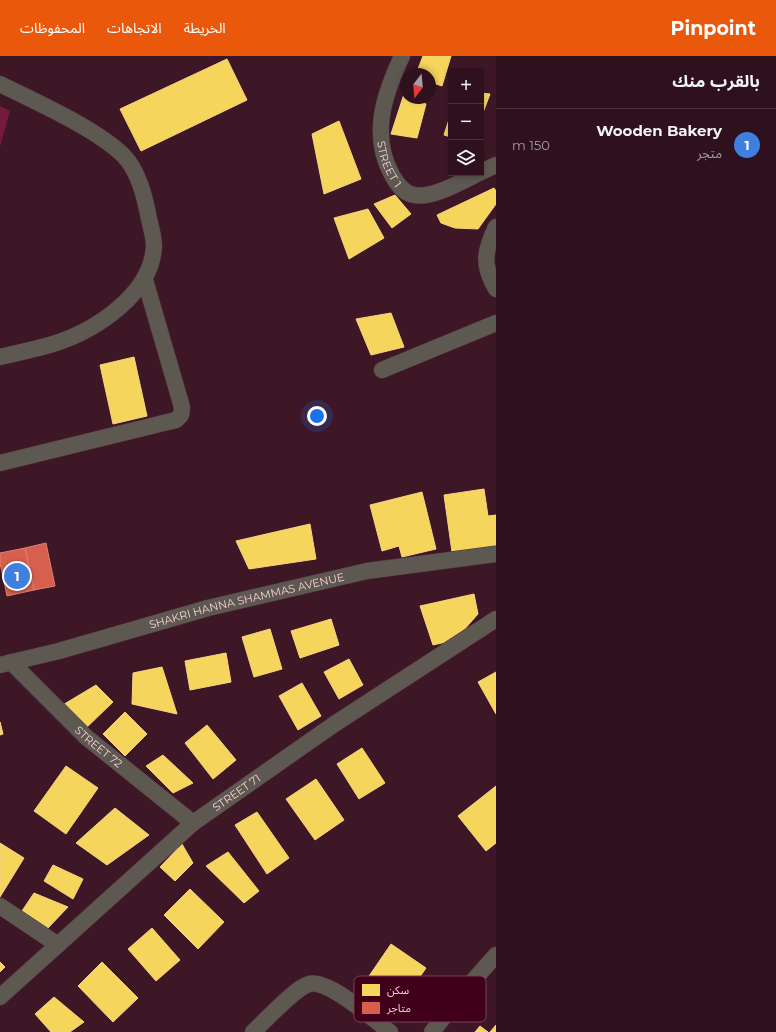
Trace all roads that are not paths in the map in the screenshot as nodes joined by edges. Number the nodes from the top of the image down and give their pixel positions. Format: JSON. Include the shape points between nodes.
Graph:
{"nodes":[{"id":1,"x":402,"y":56,"type":"edge"},
{"id":2,"x":0,"y":84,"type":"edge"},
{"id":3,"x":496,"y":165,"type":"edge"},
{"id":4,"x":484,"y":171,"type":"edge"},
{"id":5,"x":473,"y":176,"type":"edge"},
{"id":6,"x":496,"y":227,"type":"edge"},
{"id":7,"x":145,"y":280,"type":"junction"},
{"id":8,"x":496,"y":289,"type":"edge"},
{"id":9,"x":496,"y":323,"type":"edge"},
{"id":10,"x":0,"y":357,"type":"edge"},
{"id":11,"x":382,"y":370,"type":"dead end"},
{"id":12,"x":0,"y":463,"type":"edge"},
{"id":13,"x":496,"y":554,"type":"edge"},
{"id":14,"x":496,"y":619,"type":"edge"},
{"id":15,"x":6,"y":664,"type":"edge"},
{"id":16,"x":193,"y":824,"type":"junction"},
{"id":17,"x":0,"y":906,"type":"edge"},
{"id":18,"x":58,"y":945,"type":"junction"},
{"id":19,"x":496,"y":955,"type":"edge"},
{"id":20,"x":477,"y":976,"type":"edge"},
{"id":21,"x":0,"y":997,"type":"edge"},
{"id":22,"x":354,"y":1005,"type":"edge"},
{"id":23,"x":377,"y":1022,"type":"edge"},
{"id":24,"x":440,"y":1022,"type":"edge"},
{"id":25,"x":253,"y":1032,"type":"edge"},
{"id":26,"x":390,"y":1032,"type":"edge"},
{"id":27,"x":432,"y":1032,"type":"edge"}],
"edges":[{"from":1,"to":5,"type":"street","name":"STREET 1","via":[[388,87],[380,120],[384,161],[399,187],[413,195],[429,195]]},
{"from":2,"to":7,"type":"street","via":[[104,140],[124,156],[137,178],[147,206],[154,245]]},
{"from":3,"to":4,"type":"street","name":"STREET 1"},
{"from":6,"to":8,"type":"street","via":[[489,243],[485,265]]},
{"from":7,"to":10,"type":"street","via":[[119,308],[98,323],[54,344]]},
{"from":7,"to":12,"type":"street","via":[[182,407],[181,415],[176,420]]},
{"from":9,"to":11,"type":"street"},
{"from":13,"to":15,"type":"street","name":"SHAKRI HANNA SHAMMAS AVENUE","via":[[367,571],[208,608]]},
{"from":14,"to":16,"type":"street","name":"STREET 71","via":[[327,729]]},
{"from":15,"to":16,"type":"street","name":"STREET 72","via":[[86,737]]},
{"from":16,"to":18,"type":"street","name":"STREET 71"},
{"from":17,"to":18,"type":"street"},
{"from":18,"to":21,"type":"street","name":"STREET 71"},
{"from":19,"to":20,"type":"street"},
{"from":22,"to":25,"type":"street","via":[[324,986],[310,984],[298,990]]},
{"from":23,"to":26,"type":"street"},
{"from":24,"to":27,"type":"street"}]}
